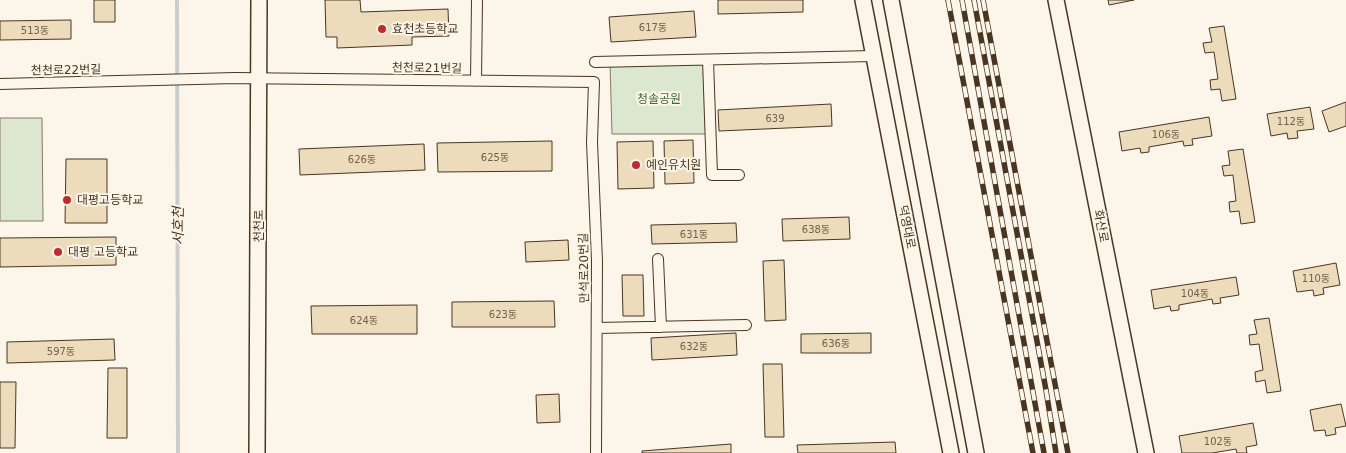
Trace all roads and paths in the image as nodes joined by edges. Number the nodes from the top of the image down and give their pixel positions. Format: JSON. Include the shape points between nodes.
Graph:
{"nodes":[{"id":1,"x":259,"y":0,"type":"edge"},
{"id":2,"x":477,"y":0,"type":"edge"},
{"id":3,"x":863,"y":0,"type":"edge"},
{"id":4,"x":891,"y":0,"type":"edge"},
{"id":5,"x":1056,"y":0,"type":"edge"},
{"id":6,"x":873,"y":56,"type":"junction"},
{"id":7,"x":708,"y":60,"type":"junction"},
{"id":8,"x":595,"y":62,"type":"dead end"},
{"id":9,"x":260,"y":78,"type":"junction"},
{"id":10,"x":476,"y":80,"type":"junction"},
{"id":11,"x":133,"y":81,"type":"joint"},
{"id":12,"x":594,"y":82,"type":"joint"},
{"id":13,"x":0,"y":84,"type":"edge"},
{"id":14,"x":739,"y":175,"type":"dead end"},
{"id":15,"x":658,"y":259,"type":"dead end"},
{"id":16,"x":746,"y":324,"type":"dead end"},
{"id":17,"x":661,"y":327,"type":"junction"},
{"id":18,"x":597,"y":328,"type":"junction"},
{"id":19,"x":257,"y":453,"type":"edge"},
{"id":20,"x":596,"y":453,"type":"edge"},
{"id":21,"x":951,"y":453,"type":"edge"},
{"id":22,"x":976,"y":453,"type":"edge"},
{"id":23,"x":1146,"y":453,"type":"edge"}],
"edges":[{"from":1,"to":9,"type":"main road","name":"천천로"},
{"from":2,"to":10,"type":"street"},
{"from":3,"to":6,"type":"main road","name":"덕영대로"},
{"from":4,"to":22,"type":"main road"},
{"from":5,"to":23,"type":"main road","name":"화산로"},
{"from":6,"to":7,"type":"street"},
{"from":6,"to":21,"type":"main road","name":"덕영대로"},
{"from":7,"to":8,"type":"street"},
{"from":7,"to":14,"type":"street","via":[[712,175]]},
{"from":9,"to":10,"type":"street","name":"천천로21번길"},
{"from":9,"to":11,"type":"street","name":"천천로21번길"},
{"from":9,"to":19,"type":"main road","name":"천천로"},
{"from":10,"to":12,"type":"street","name":"천천로21번길"},
{"from":11,"to":13,"type":"street","name":"천천로22번길"},
{"from":12,"to":18,"type":"street","name":"만석로20번길","via":[[592,142]]},
{"from":15,"to":17,"type":"street"},
{"from":16,"to":17,"type":"street"},
{"from":17,"to":18,"type":"street"},
{"from":18,"to":20,"type":"street","name":"만석로20번길"}]}
